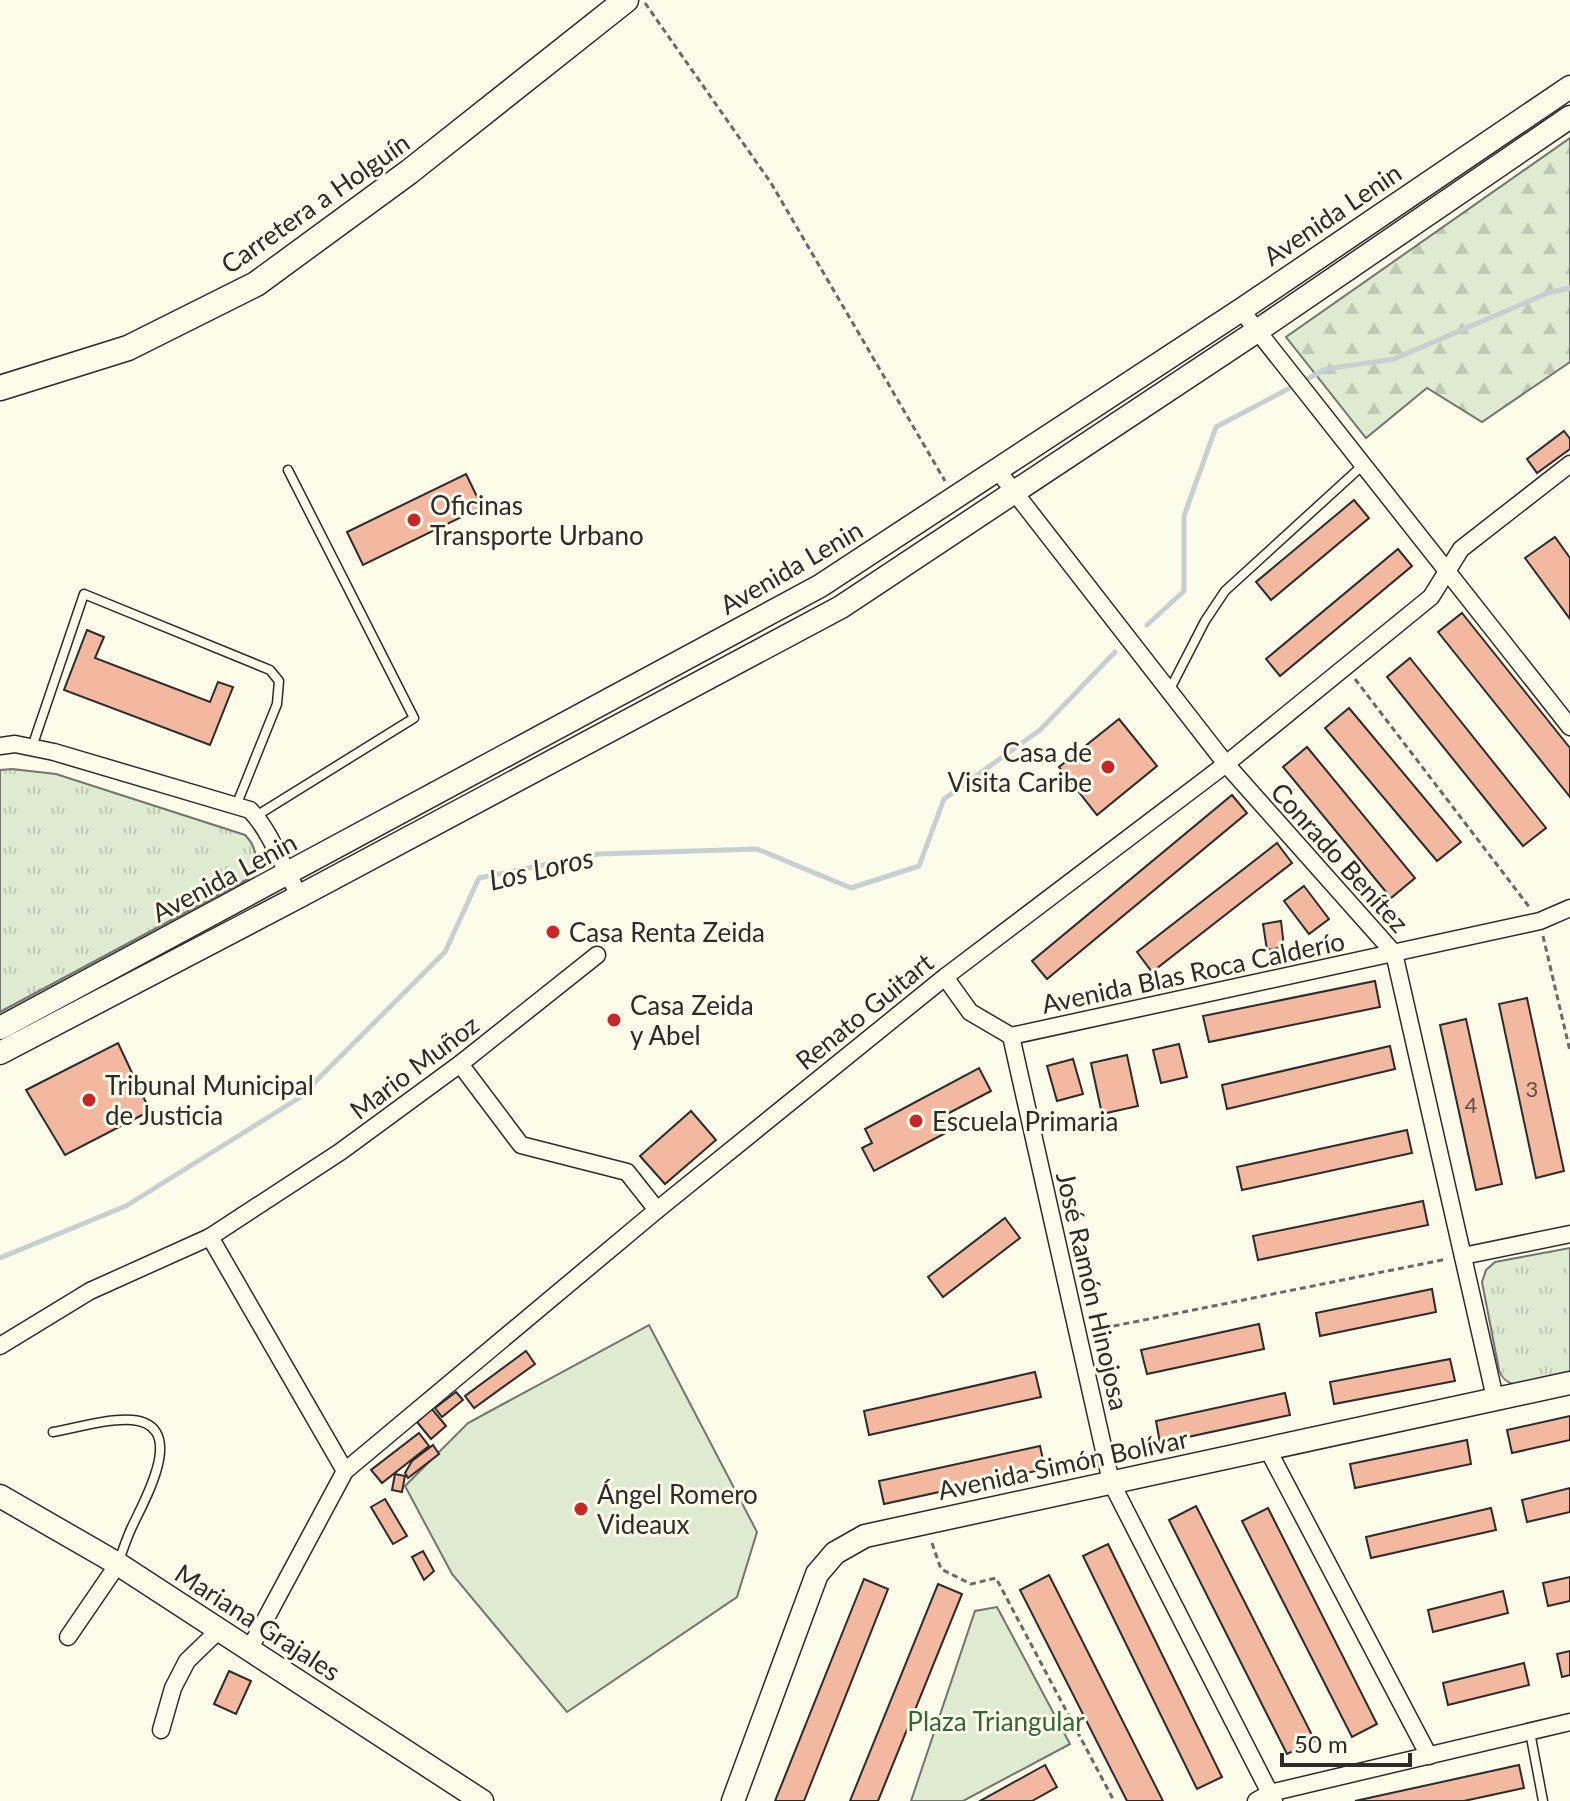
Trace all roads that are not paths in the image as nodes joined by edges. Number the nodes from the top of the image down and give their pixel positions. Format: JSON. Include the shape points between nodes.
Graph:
{"nodes":[{"id":1,"x":626,"y":0,"type":"edge"},
{"id":2,"x":1570,"y":87,"type":"edge"},
{"id":3,"x":1570,"y":117,"type":"edge"},
{"id":4,"x":1241,"y":310,"type":"junction"},
{"id":5,"x":1257,"y":331,"type":"junction"},
{"id":6,"x":0,"y":388,"type":"edge"},
{"id":7,"x":1570,"y":464,"type":"edge"},
{"id":8,"x":1363,"y":465,"type":"junction"},
{"id":9,"x":288,"y":470,"type":"dead end"},
{"id":10,"x":998,"y":471,"type":"junction"},
{"id":11,"x":1016,"y":493,"type":"junction"},
{"id":12,"x":1447,"y":572,"type":"junction"},
{"id":13,"x":1170,"y":689,"type":"junction"},
{"id":14,"x":1570,"y":727,"type":"edge"},
{"id":15,"x":0,"y":746,"type":"edge"},
{"id":16,"x":32,"y":747,"type":"junction"},
{"id":17,"x":1226,"y":764,"type":"junction"},
{"id":18,"x":236,"y":806,"type":"junction"},
{"id":19,"x":256,"y":816,"type":"junction"},
{"id":20,"x":287,"y":875,"type":"junction"},
{"id":21,"x":300,"y":896,"type":"junction"},
{"id":22,"x":1570,"y":908,"type":"edge"},
{"id":23,"x":1394,"y":953,"type":"junction"},
{"id":24,"x":597,"y":955,"type":"dead end"},
{"id":25,"x":945,"y":977,"type":"junction"},
{"id":26,"x":0,"y":1028,"type":"edge"},
{"id":27,"x":1011,"y":1036,"type":"junction"},
{"id":28,"x":0,"y":1053,"type":"edge"},
{"id":29,"x":460,"y":1064,"type":"junction"},
{"id":30,"x":657,"y":1210,"type":"junction"},
{"id":31,"x":1570,"y":1234,"type":"edge"},
{"id":32,"x":210,"y":1237,"type":"junction"},
{"id":33,"x":1463,"y":1256,"type":"junction"},
{"id":34,"x":0,"y":1346,"type":"edge"},
{"id":35,"x":1570,"y":1383,"type":"edge"},
{"id":36,"x":1495,"y":1398,"type":"junction"},
{"id":37,"x":53,"y":1432,"type":"dead end"},
{"id":38,"x":1267,"y":1448,"type":"junction"},
{"id":39,"x":345,"y":1471,"type":"junction"},
{"id":40,"x":1111,"y":1482,"type":"junction"},
{"id":41,"x":0,"y":1496,"type":"edge"},
{"id":42,"x":118,"y":1564,"type":"junction"},
{"id":43,"x":220,"y":1629,"type":"junction"},
{"id":44,"x":68,"y":1637,"type":"dead end"},
{"id":45,"x":249,"y":1650,"type":"junction"},
{"id":46,"x":1570,"y":1722,"type":"edge"},
{"id":47,"x":161,"y":1730,"type":"dead end"},
{"id":48,"x":1530,"y":1732,"type":"junction"},
{"id":49,"x":1429,"y":1756,"type":"junction"},
{"id":50,"x":1267,"y":1798,"type":"edge"},
{"id":51,"x":482,"y":1801,"type":"edge"},
{"id":52,"x":733,"y":1801,"type":"edge"},
{"id":53,"x":1543,"y":1801,"type":"edge"}],
"edges":[{"from":1,"to":6,"type":"main road","name":"Carretera a Holguín","via":[[409,172],[256,284],[128,348]]},
{"from":2,"to":4,"type":"main road","name":"Avenida Lenin"},
{"from":3,"to":5,"type":"main road","name":"Avenida Lenin"},
{"from":4,"to":5,"type":"street"},
{"from":4,"to":10,"type":"main road","name":"Avenida Lenin"},
{"from":5,"to":8,"type":"street"},
{"from":5,"to":11,"type":"main road","name":"Avenida Lenin"},
{"from":7,"to":12,"type":"street","name":"Renato Guitart","via":[[1461,549]]},
{"from":8,"to":12,"type":"street"},
{"from":8,"to":13,"type":"lane","via":[[1225,591]]},
{"from":9,"to":19,"type":"lane","via":[[414,718]]},
{"from":10,"to":11,"type":"street","name":"Conrado Benítez"},
{"from":10,"to":20,"type":"main road","name":"Avenida Lenin","via":[[820,586]]},
{"from":11,"to":13,"type":"street","name":"Conrado Benítez"},
{"from":11,"to":21,"type":"main road","name":"Avenida Lenin","via":[[841,607]]},
{"from":12,"to":14,"type":"street"},
{"from":12,"to":17,"type":"street","name":"Renato Guitart","via":[[1431,597]]},
{"from":13,"to":17,"type":"street","name":"Conrado Benítez"},
{"from":15,"to":16,"type":"street"},
{"from":16,"to":18,"type":"street"},
{"from":16,"to":18,"type":"lane","via":[[84,594],[270,670],[279,681],[277,704]]},
{"from":17,"to":23,"type":"street","name":"Conrado Benítez"},
{"from":17,"to":25,"type":"street","name":"Renato Guitart"},
{"from":18,"to":19,"type":"street"},
{"from":19,"to":20,"type":"street"},
{"from":20,"to":21,"type":"street"},
{"from":20,"to":26,"type":"main road","name":"Avenida Lenin"},
{"from":21,"to":28,"type":"main road","name":"Avenida Lenin"},
{"from":22,"to":23,"type":"street","name":"Avenida Blas Roca Calderío","via":[[1540,921]]},
{"from":23,"to":27,"type":"street","name":"Avenida Blas Roca Calderío"},
{"from":23,"to":33,"type":"street","name":"Conrado Benítez"},
{"from":24,"to":29,"type":"street","name":"Mario Muñoz"},
{"from":25,"to":27,"type":"street","via":[[970,1012]]},
{"from":25,"to":30,"type":"street","name":"Renato Guitart"},
{"from":27,"to":40,"type":"street","name":"José Ramón Hinojosa"},
{"from":29,"to":30,"type":"street","via":[[521,1145],[627,1172]]},
{"from":29,"to":32,"type":"street","name":"Mario Muñoz","via":[[340,1152]]},
{"from":30,"to":39,"type":"street","name":"Renato Guitart"},
{"from":31,"to":33,"type":"street"},
{"from":32,"to":34,"type":"street","name":"Mario Muñoz","via":[[90,1291]]},
{"from":32,"to":39,"type":"street"},
{"from":33,"to":36,"type":"street","name":"Conrado Benítez"},
{"from":35,"to":36,"type":"main road","name":"Avenida Simón Bolívar"},
{"from":36,"to":38,"type":"main road","name":"Avenida Simón Bolívar"},
{"from":37,"to":42,"type":"lane","via":[[136,1420],[158,1439],[155,1480]]},
{"from":38,"to":40,"type":"main road","name":"Avenida Simón Bolívar"},
{"from":38,"to":49,"type":"street"},
{"from":39,"to":45,"type":"street","name":"Renato Guitart"},
{"from":40,"to":50,"type":"street","name":"José Ramón Hinojosa"},
{"from":40,"to":52,"type":"main road","name":"Avenida Simón Bolívar","via":[[865,1536],[835,1553],[817,1574]]},
{"from":41,"to":42,"type":"main road","name":"Mariana Grajales"},
{"from":42,"to":43,"type":"main road","name":"Mariana Grajales"},
{"from":42,"to":44,"type":"street"},
{"from":43,"to":45,"type":"main road","name":"Mariana Grajales"},
{"from":43,"to":47,"type":"street","via":[[187,1661]]},
{"from":45,"to":51,"type":"main road","name":"Mariana Grajales"},
{"from":46,"to":48,"type":"street"},
{"from":48,"to":49,"type":"street"},
{"from":48,"to":53,"type":"lane"},
{"from":49,"to":50,"type":"street"}]}
